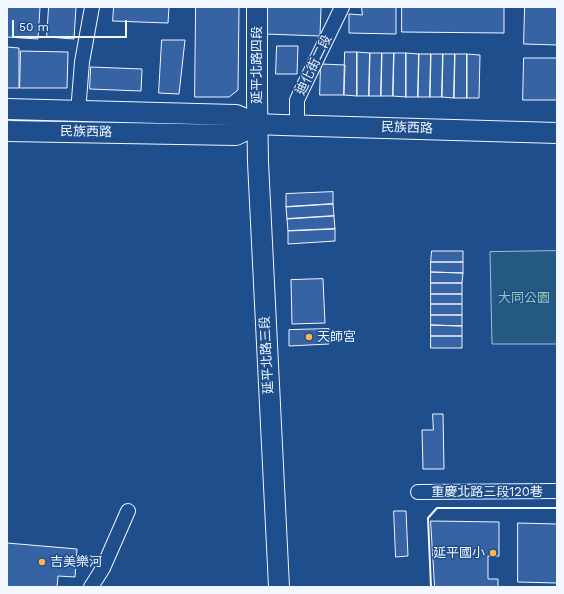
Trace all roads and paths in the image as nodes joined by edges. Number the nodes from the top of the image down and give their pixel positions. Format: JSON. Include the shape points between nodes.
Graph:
{"nodes":[{"id":1,"x":92,"y":7,"type":"edge"},
{"id":2,"x":257,"y":7,"type":"edge"},
{"id":3,"x":342,"y":7,"type":"edge"},
{"id":4,"x":7,"y":109,"type":"edge"},
{"id":5,"x":78,"y":112,"type":"junction"},
{"id":6,"x":258,"y":124,"type":"junction"},
{"id":7,"x":297,"y":125,"type":"junction"},
{"id":8,"x":7,"y":131,"type":"edge"},
{"id":9,"x":557,"y":133,"type":"edge"},
{"id":10,"x":418,"y":492,"type":"dead end"},
{"id":11,"x":557,"y":492,"type":"edge"},
{"id":12,"x":128,"y":511,"type":"dead end"},
{"id":13,"x":91,"y":587,"type":"edge"},
{"id":14,"x":279,"y":587,"type":"edge"}],
"edges":[{"from":1,"to":5,"type":"street","via":[[82,62]]},
{"from":2,"to":6,"type":"street","name":"延平北路四段"},
{"from":3,"to":7,"type":"street","name":"迪化街二段","via":[[297,100]]},
{"from":4,"to":5,"type":"street","name":"民族西路"},
{"from":5,"to":6,"type":"street","name":"民族西路","via":[[236,115]]},
{"from":6,"to":7,"type":"street","name":"民族西路"},
{"from":6,"to":8,"type":"street","name":"民族西路","via":[[236,135]]},
{"from":6,"to":14,"type":"street","name":"延平北路三段"},
{"from":7,"to":9,"type":"street","name":"民族西路"},
{"from":10,"to":11,"type":"street","name":"重慶北路三段120巷"},
{"from":12,"to":13,"type":"street","via":[[103,568]]}]}
